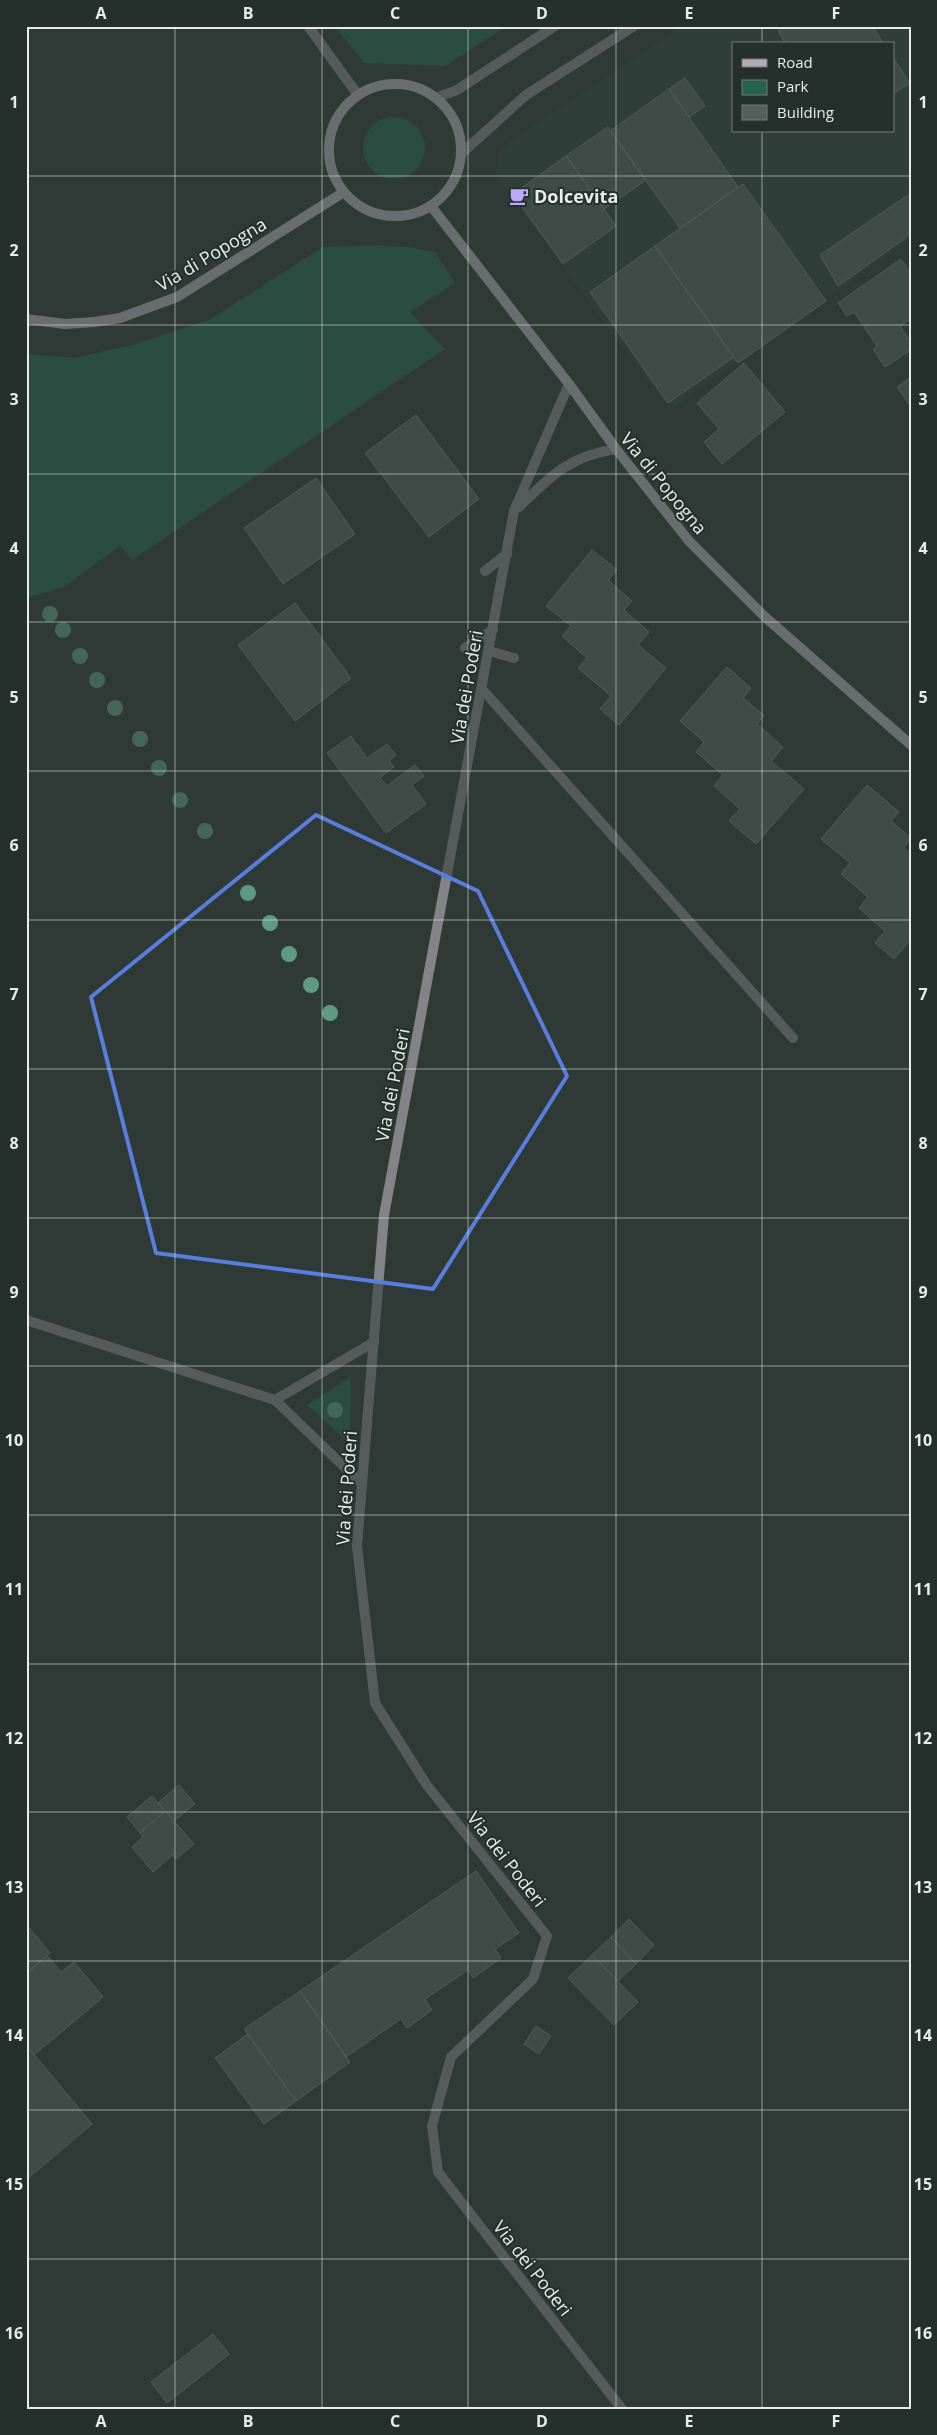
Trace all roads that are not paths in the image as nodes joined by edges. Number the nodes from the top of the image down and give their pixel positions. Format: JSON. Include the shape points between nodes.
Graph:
{"nodes":[{"id":1,"x":308,"y":26,"type":"edge"},
{"id":2,"x":555,"y":26,"type":"edge"},
{"id":3,"x":634,"y":26,"type":"edge"},
{"id":4,"x":358,"y":95,"type":"junction"},
{"id":5,"x":436,"y":98,"type":"junction"},
{"id":6,"x":462,"y":152,"type":"junction"},
{"id":7,"x":344,"y":192,"type":"junction"},
{"id":8,"x":431,"y":206,"type":"junction"},
{"id":9,"x":26,"y":319,"type":"edge"},
{"id":10,"x":569,"y":384,"type":"junction"},
{"id":11,"x":616,"y":449,"type":"junction"},
{"id":12,"x":514,"y":511,"type":"junction"},
{"id":13,"x":507,"y":554,"type":"junction"},
{"id":14,"x":485,"y":572,"type":"dead end"},
{"id":15,"x":493,"y":630,"type":"junction"},
{"id":16,"x":465,"y":648,"type":"dead end"},
{"id":17,"x":489,"y":651,"type":"junction"},
{"id":18,"x":514,"y":658,"type":"dead end"},
{"id":19,"x":482,"y":689,"type":"junction"},
{"id":20,"x":911,"y":745,"type":"edge"},
{"id":21,"x":794,"y":1038,"type":"dead end"},
{"id":22,"x":26,"y":1320,"type":"edge"},
{"id":23,"x":374,"y":1342,"type":"junction"},
{"id":24,"x":275,"y":1400,"type":"junction"},
{"id":25,"x":362,"y":1484,"type":"junction"},
{"id":26,"x":622,"y":2409,"type":"edge"}],
"edges":[{"from":1,"to":4,"type":"street"},
{"from":2,"to":5,"type":"street","via":[[457,90]]},
{"from":3,"to":6,"type":"street","via":[[526,94]]},
{"from":4,"to":5,"type":"main road","via":[[376,86],[397,84],[418,88]]},
{"from":4,"to":7,"type":"main road","via":[[342,110],[329,140],[333,173]]},
{"from":5,"to":6,"type":"main road","via":[[456,122]]},
{"from":6,"to":8,"type":"main road","via":[[453,183]]},
{"from":7,"to":8,"type":"main road","via":[[366,209],[384,215],[414,214]]},
{"from":7,"to":9,"type":"main road","name":"Via di Popogna","via":[[177,297],[120,318],[65,324]]},
{"from":8,"to":10,"type":"main road","name":"Via di Popogna"},
{"from":10,"to":11,"type":"main road","name":"Via di Popogna"},
{"from":10,"to":12,"type":"street","name":"Via dei Poderi"},
{"from":11,"to":12,"type":"street","via":[[578,458],[553,474]]},
{"from":11,"to":20,"type":"main road","name":"Via di Popogna","via":[[710,563],[764,616]]},
{"from":12,"to":13,"type":"street","name":"Via dei Poderi"},
{"from":13,"to":14,"type":"street"},
{"from":13,"to":15,"type":"street","name":"Via dei Poderi"},
{"from":15,"to":16,"type":"street"},
{"from":15,"to":17,"type":"street","name":"Via dei Poderi"},
{"from":17,"to":18,"type":"street"},
{"from":17,"to":19,"type":"street","name":"Via dei Poderi"},
{"from":19,"to":21,"type":"street"},
{"from":19,"to":23,"type":"street","name":"Via dei Poderi","via":[[384,1214]]},
{"from":22,"to":24,"type":"street"},
{"from":23,"to":24,"type":"street"},
{"from":23,"to":25,"type":"street","name":"Via dei Poderi"},
{"from":24,"to":25,"type":"street"},
{"from":25,"to":26,"type":"street","name":"Via dei Poderi","via":[[357,1546],[375,1703],[426,1784],[547,1936],[533,1980],[451,2057],[432,2126],[438,2172]]}]}
